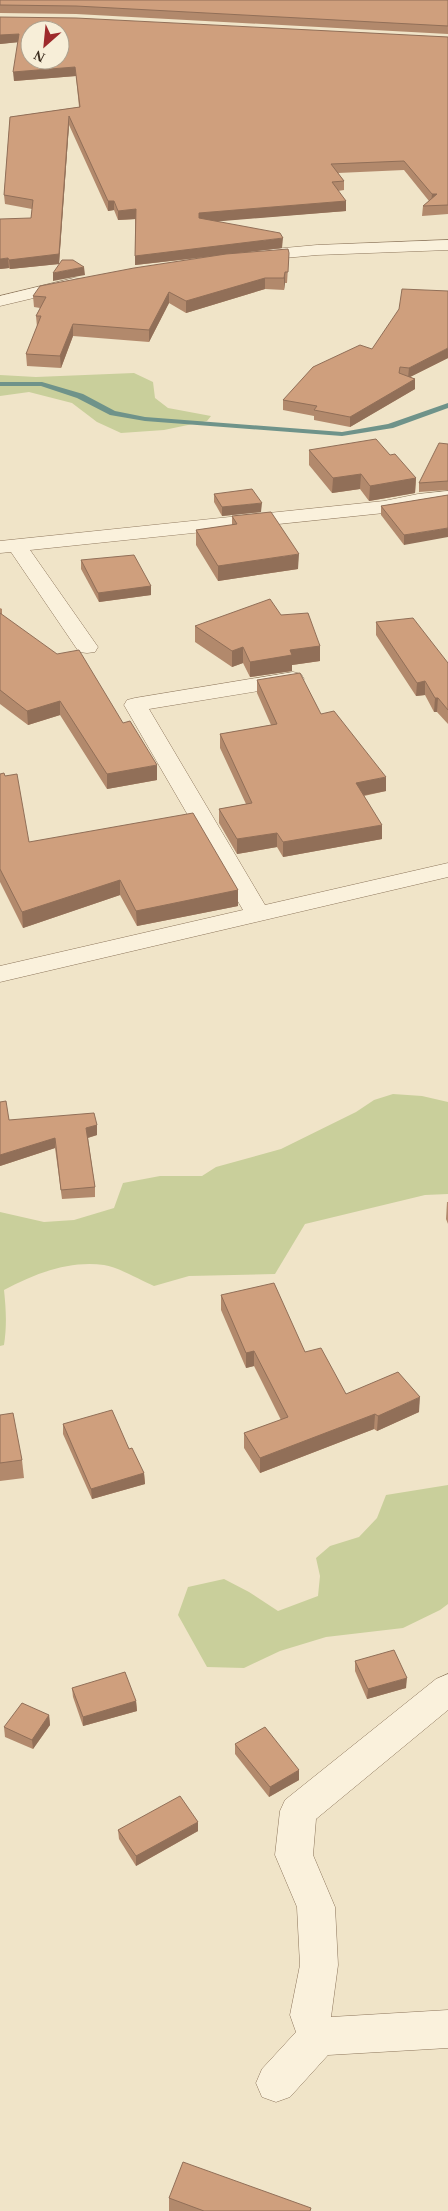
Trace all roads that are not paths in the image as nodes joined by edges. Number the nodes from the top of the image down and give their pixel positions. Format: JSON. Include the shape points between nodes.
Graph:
{"nodes":[{"id":1,"x":448,"y":245,"type":"edge"},
{"id":2,"x":236,"y":258,"type":"edge"},
{"id":3,"x":92,"y":279,"type":"edge"},
{"id":4,"x":0,"y":301,"type":"edge"},
{"id":5,"x":448,"y":497,"type":"edge"},
{"id":6,"x":8,"y":546,"type":"edge"},
{"id":7,"x":87,"y":647,"type":"dead end"},
{"id":8,"x":295,"y":679,"type":"edge"},
{"id":9,"x":448,"y":870,"type":"edge"},
{"id":10,"x":258,"y":915,"type":"junction"},
{"id":11,"x":0,"y":974,"type":"edge"},
{"id":12,"x":448,"y":1689,"type":"edge"},
{"id":13,"x":448,"y":2028,"type":"edge"},
{"id":14,"x":318,"y":2037,"type":"junction"},
{"id":15,"x":276,"y":2083,"type":"dead end"}],
"edges":[{"from":1,"to":2,"type":"street","via":[[317,250]]},
{"from":3,"to":4,"type":"street"},
{"from":5,"to":6,"type":"street","via":[[384,507]]},
{"from":6,"to":7,"type":"street"},
{"from":8,"to":10,"type":"street","via":[[134,705]]},
{"from":9,"to":10,"type":"street"},
{"from":10,"to":11,"type":"street"},
{"from":12,"to":14,"type":"street","via":[[298,1811],[294,1855],[316,1907],[318,1965],[310,2015]]},
{"from":13,"to":14,"type":"street"},
{"from":14,"to":15,"type":"street"}]}
